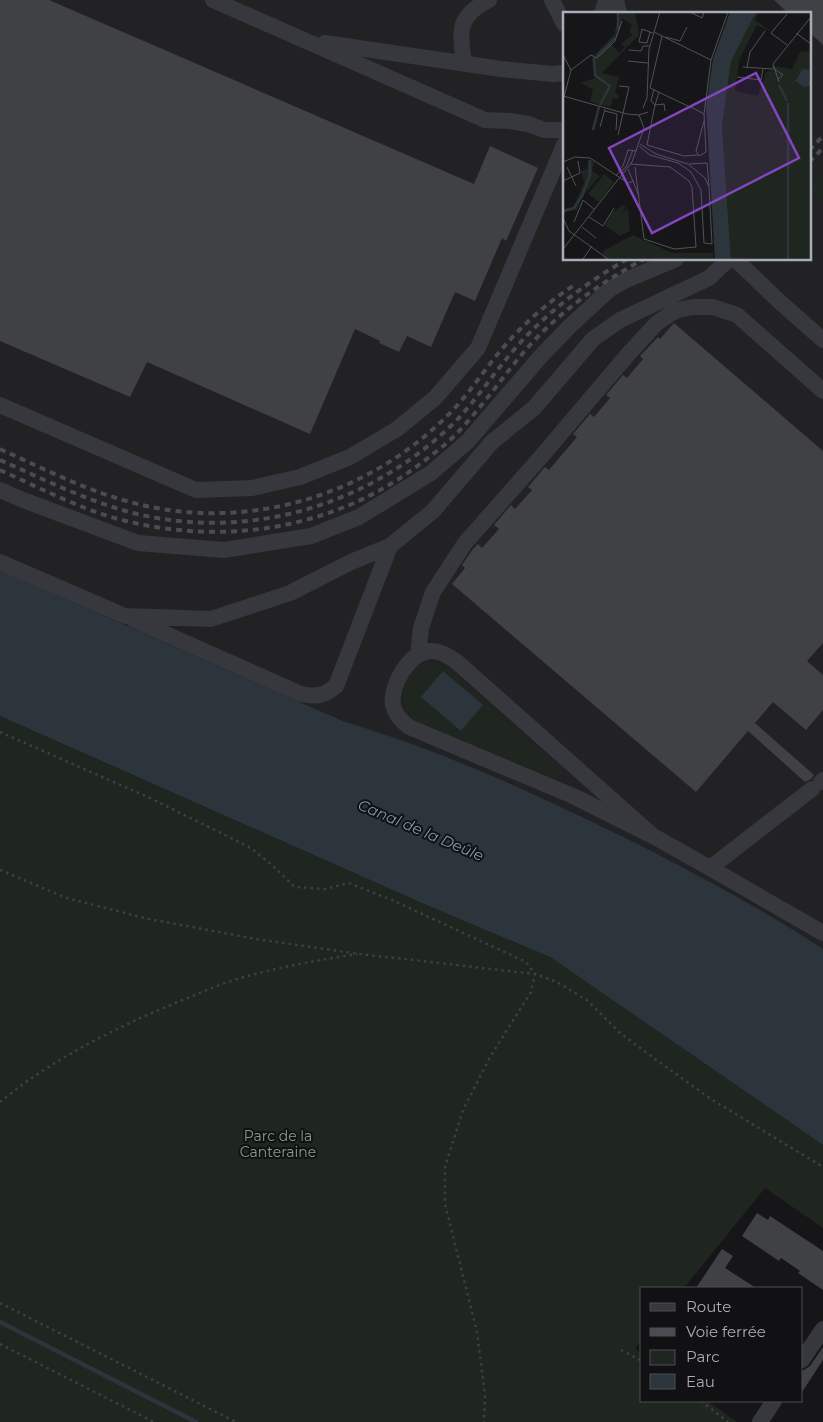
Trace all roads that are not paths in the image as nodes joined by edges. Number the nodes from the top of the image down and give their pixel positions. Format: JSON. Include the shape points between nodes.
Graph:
{"nodes":[{"id":1,"x":213,"y":0,"type":"edge"},
{"id":2,"x":489,"y":0,"type":"edge"},
{"id":3,"x":552,"y":0,"type":"edge"},
{"id":4,"x":563,"y":22,"type":"edge"},
{"id":5,"x":303,"y":40,"type":"junction"},
{"id":6,"x":464,"y":64,"type":"junction"},
{"id":7,"x":563,"y":73,"type":"edge"},
{"id":8,"x":563,"y":130,"type":"edge"},
{"id":9,"x":563,"y":147,"type":"edge"},
{"id":10,"x":674,"y":260,"type":"edge"},
{"id":11,"x":728,"y":260,"type":"edge"},
{"id":12,"x":736,"y":260,"type":"edge"},
{"id":13,"x":823,"y":340,"type":"edge"},
{"id":14,"x":823,"y":390,"type":"edge"},
{"id":15,"x":0,"y":405,"type":"edge"},
{"id":16,"x":0,"y":490,"type":"edge"},
{"id":17,"x":390,"y":546,"type":"junction"},
{"id":18,"x":0,"y":562,"type":"edge"},
{"id":19,"x":125,"y":616,"type":"junction"},
{"id":20,"x":418,"y":655,"type":"junction"},
{"id":21,"x":819,"y":784,"type":"edge"},
{"id":22,"x":653,"y":836,"type":"junction"},
{"id":23,"x":710,"y":868,"type":"junction"},
{"id":24,"x":823,"y":933,"type":"edge"},
{"id":25,"x":823,"y":1329,"type":"edge"},
{"id":26,"x":803,"y":1359,"type":"edge"},
{"id":27,"x":773,"y":1402,"type":"edge"},
{"id":28,"x":760,"y":1422,"type":"edge"}],
"edges":[{"from":1,"to":5,"type":"street"},
{"from":2,"to":6,"type":"street","via":[[469,12],[464,20],[461,38]]},
{"from":3,"to":4,"type":"street"},
{"from":5,"to":6,"type":"street"},
{"from":5,"to":8,"type":"street","via":[[484,120]]},
{"from":6,"to":7,"type":"street","via":[[501,70]]},
{"from":9,"to":15,"type":"street","via":[[478,348],[435,398],[397,429],[350,457],[300,477],[252,488],[196,490]]},
{"from":10,"to":16,"type":"street","via":[[610,289],[541,356],[468,441],[431,473],[359,517],[312,536],[224,550],[138,543]]},
{"from":11,"to":17,"type":"street","via":[[709,278],[620,320],[593,339],[534,408],[492,442],[433,511]]},
{"from":12,"to":13,"type":"street"},
{"from":14,"to":20,"type":"street","via":[[737,315],[713,307],[693,307],[670,314],[630,352],[465,543],[433,592],[421,628]]},
{"from":17,"to":19,"type":"street","via":[[290,592],[211,619]]},
{"from":17,"to":19,"type":"street","via":[[336,686],[316,697],[301,694]]},
{"from":18,"to":19,"type":"street"},
{"from":20,"to":22,"type":"street","via":[[438,652],[448,655]]},
{"from":20,"to":22,"type":"street","via":[[408,664],[395,686],[394,706],[404,724],[572,796]]},
{"from":21,"to":23,"type":"street"},
{"from":22,"to":23,"type":"street"},
{"from":23,"to":24,"type":"street"},
{"from":25,"to":26,"type":"street"},
{"from":27,"to":28,"type":"street"}]}
